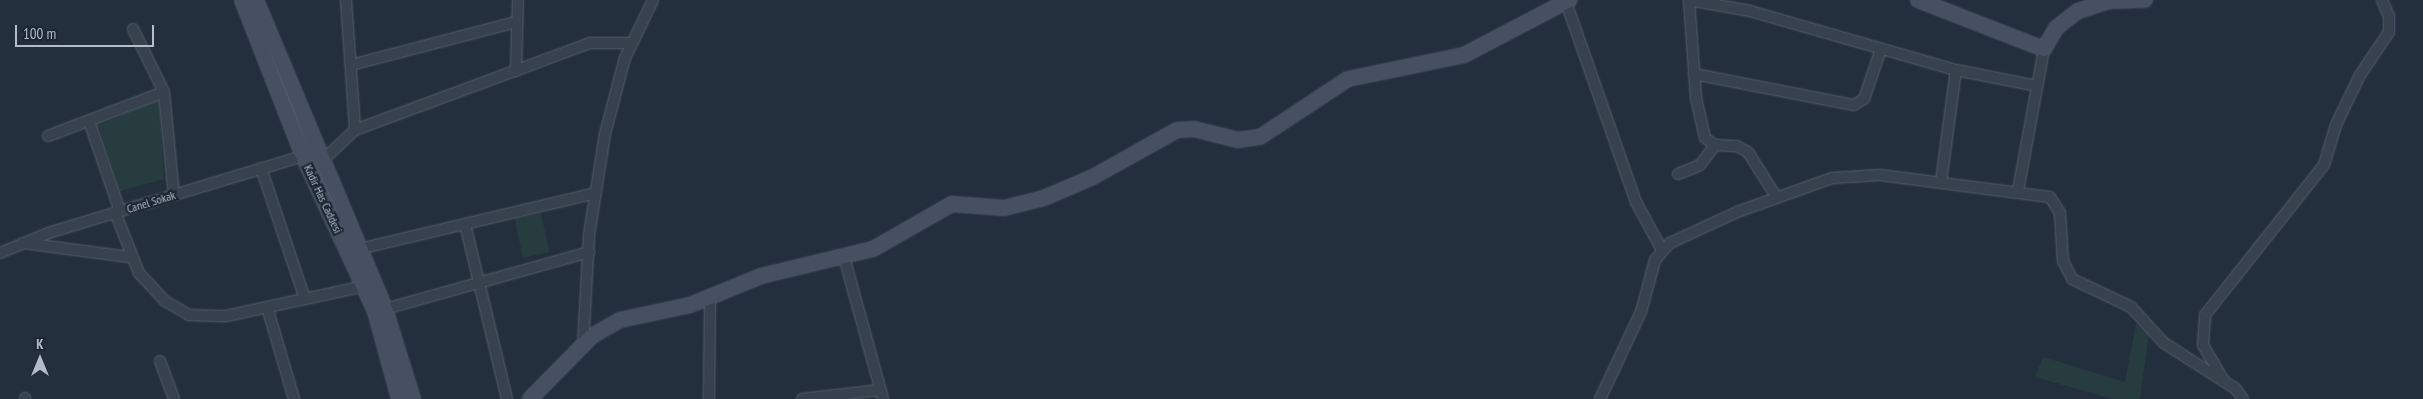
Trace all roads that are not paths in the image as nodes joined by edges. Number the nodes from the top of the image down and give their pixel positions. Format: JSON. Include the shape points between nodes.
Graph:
{"nodes":[{"id":1,"x":242,"y":0,"type":"edge"},
{"id":2,"x":256,"y":0,"type":"edge"},
{"id":3,"x":346,"y":0,"type":"edge"},
{"id":4,"x":518,"y":0,"type":"edge"},
{"id":5,"x":653,"y":0,"type":"edge"},
{"id":6,"x":1689,"y":0,"type":"edge"},
{"id":7,"x":1918,"y":0,"type":"edge"},
{"id":8,"x":2145,"y":0,"type":"edge"},
{"id":9,"x":2382,"y":0,"type":"edge"},
{"id":10,"x":1567,"y":1,"type":"edge"},
{"id":11,"x":2101,"y":1,"type":"edge"},
{"id":12,"x":516,"y":22,"type":"junction"},
{"id":13,"x":133,"y":29,"type":"dead end"},
{"id":14,"x":630,"y":43,"type":"junction"},
{"id":15,"x":1881,"y":49,"type":"junction"},
{"id":16,"x":2044,"y":49,"type":"junction"},
{"id":17,"x":351,"y":65,"type":"junction"},
{"id":18,"x":1956,"y":70,"type":"junction"},
{"id":19,"x":516,"y":71,"type":"junction"},
{"id":20,"x":1694,"y":74,"type":"junction"},
{"id":21,"x":2037,"y":86,"type":"junction"},
{"id":22,"x":164,"y":92,"type":"junction"},
{"id":23,"x":88,"y":121,"type":"junction"},
{"id":24,"x":355,"y":130,"type":"junction"},
{"id":25,"x":48,"y":136,"type":"dead end"},
{"id":26,"x":1715,"y":145,"type":"junction"},
{"id":27,"x":303,"y":156,"type":"junction"},
{"id":28,"x":323,"y":160,"type":"junction"},
{"id":29,"x":261,"y":168,"type":"junction"},
{"id":30,"x":1678,"y":174,"type":"dead end"},
{"id":31,"x":1941,"y":182,"type":"junction"},
{"id":32,"x":2018,"y":191,"type":"junction"},
{"id":33,"x":594,"y":193,"type":"junction"},
{"id":34,"x":174,"y":195,"type":"junction"},
{"id":35,"x":1777,"y":198,"type":"junction"},
{"id":36,"x":118,"y":212,"type":"junction"},
{"id":37,"x":465,"y":224,"type":"junction"},
{"id":38,"x":22,"y":243,"type":"junction"},
{"id":39,"x":359,"y":249,"type":"junction"},
{"id":40,"x":1662,"y":250,"type":"junction"},
{"id":41,"x":588,"y":252,"type":"junction"},
{"id":42,"x":0,"y":253,"type":"edge"},
{"id":43,"x":129,"y":257,"type":"junction"},
{"id":44,"x":844,"y":257,"type":"junction"},
{"id":45,"x":478,"y":281,"type":"junction"},
{"id":46,"x":365,"y":286,"type":"junction"},
{"id":47,"x":710,"y":298,"type":"junction"},
{"id":48,"x":305,"y":299,"type":"junction"},
{"id":49,"x":266,"y":308,"type":"junction"},
{"id":50,"x":385,"y":309,"type":"junction"},
{"id":51,"x":583,"y":347,"type":"junction"},
{"id":52,"x":160,"y":361,"type":"dead end"},
{"id":53,"x":2226,"y":383,"type":"junction"},
{"id":54,"x":881,"y":394,"type":"edge"},
{"id":55,"x":174,"y":399,"type":"edge"},
{"id":56,"x":294,"y":399,"type":"edge"},
{"id":57,"x":399,"y":399,"type":"edge"},
{"id":58,"x":413,"y":399,"type":"edge"},
{"id":59,"x":507,"y":399,"type":"edge"},
{"id":60,"x":530,"y":399,"type":"edge"},
{"id":61,"x":709,"y":399,"type":"edge"},
{"id":62,"x":802,"y":399,"type":"edge"},
{"id":63,"x":1600,"y":399,"type":"edge"},
{"id":64,"x":2243,"y":399,"type":"edge"}],
"edges":[{"from":1,"to":27,"type":"street","name":"Kadir Has Caddesi"},
{"from":2,"to":28,"type":"street","name":"Kadir Has Caddesi"},
{"from":3,"to":17,"type":"street"},
{"from":4,"to":12,"type":"street"},
{"from":5,"to":14,"type":"street"},
{"from":6,"to":15,"type":"street","via":[[1750,11]]},
{"from":6,"to":20,"type":"street"},
{"from":7,"to":16,"type":"street"},
{"from":8,"to":11,"type":"street"},
{"from":9,"to":53,"type":"street","via":[[2389,16],[2388,32],[2348,100],[2324,165],[2205,315],[2204,345]]},
{"from":10,"to":40,"type":"street","via":[[1636,202]]},
{"from":10,"to":44,"type":"street","via":[[1464,55],[1348,79],[1260,137],[1238,140],[1194,128],[1176,130],[1060,193],[1004,208],[952,204],[886,244]]},
{"from":11,"to":16,"type":"street","via":[[2069,16]]},
{"from":12,"to":17,"type":"street"},
{"from":12,"to":19,"type":"street"},
{"from":13,"to":22,"type":"street"},
{"from":14,"to":19,"type":"street","via":[[597,41]]},
{"from":14,"to":33,"type":"street","via":[[614,91]]},
{"from":15,"to":18,"type":"street"},
{"from":15,"to":20,"type":"street","via":[[1864,99],[1854,105]]},
{"from":16,"to":21,"type":"street"},
{"from":17,"to":24,"type":"street"},
{"from":18,"to":21,"type":"street"},
{"from":18,"to":31,"type":"street"},
{"from":19,"to":24,"type":"street"},
{"from":20,"to":26,"type":"street","via":[[1704,135]]},
{"from":21,"to":32,"type":"street"},
{"from":22,"to":23,"type":"street"},
{"from":22,"to":34,"type":"street"},
{"from":23,"to":25,"type":"street"},
{"from":23,"to":36,"type":"street"},
{"from":24,"to":28,"type":"street"},
{"from":26,"to":30,"type":"street","via":[[1700,165]]},
{"from":26,"to":35,"type":"street","via":[[1737,146],[1748,152]]},
{"from":27,"to":29,"type":"street","name":"Canel Sokak"},
{"from":27,"to":46,"type":"street","name":"Kadir Has Caddesi"},
{"from":28,"to":39,"type":"street","name":"Kadir Has Caddesi"},
{"from":29,"to":34,"type":"street","name":"Canel Sokak"},
{"from":29,"to":48,"type":"street"},
{"from":31,"to":32,"type":"street"},
{"from":31,"to":35,"type":"street","via":[[1900,176],[1848,176]]},
{"from":32,"to":53,"type":"street","via":[[2050,197],[2056,204],[2063,261],[2076,283],[2131,307],[2164,343]]},
{"from":33,"to":37,"type":"street"},
{"from":33,"to":41,"type":"street"},
{"from":34,"to":36,"type":"street","name":"Canel Sokak"},
{"from":35,"to":40,"type":"street","via":[[1677,238]]},
{"from":36,"to":38,"type":"street","name":"Canel Sokak"},
{"from":36,"to":43,"type":"street"},
{"from":37,"to":39,"type":"street"},
{"from":37,"to":45,"type":"street"},
{"from":38,"to":42,"type":"street","name":"Canel Sokak"},
{"from":38,"to":43,"type":"street"},
{"from":39,"to":50,"type":"street","name":"Kadir Has Caddesi"},
{"from":40,"to":63,"type":"street","via":[[1636,325]]},
{"from":41,"to":45,"type":"street"},
{"from":41,"to":51,"type":"street"},
{"from":43,"to":49,"type":"street","via":[[158,294],[189,315],[218,318]]},
{"from":44,"to":47,"type":"street","via":[[761,276]]},
{"from":44,"to":54,"type":"street"},
{"from":45,"to":50,"type":"street"},
{"from":45,"to":59,"type":"street"},
{"from":46,"to":48,"type":"street"},
{"from":46,"to":57,"type":"street","name":"Kadir Has Caddesi"},
{"from":47,"to":51,"type":"street","via":[[620,320],[598,331]]},
{"from":47,"to":61,"type":"street"},
{"from":48,"to":49,"type":"street"},
{"from":49,"to":56,"type":"street"},
{"from":50,"to":58,"type":"street","name":"Kadir Has Caddesi"},
{"from":51,"to":60,"type":"street"},
{"from":52,"to":55,"type":"street"},
{"from":53,"to":64,"type":"street"},
{"from":54,"to":62,"type":"street"}]}
